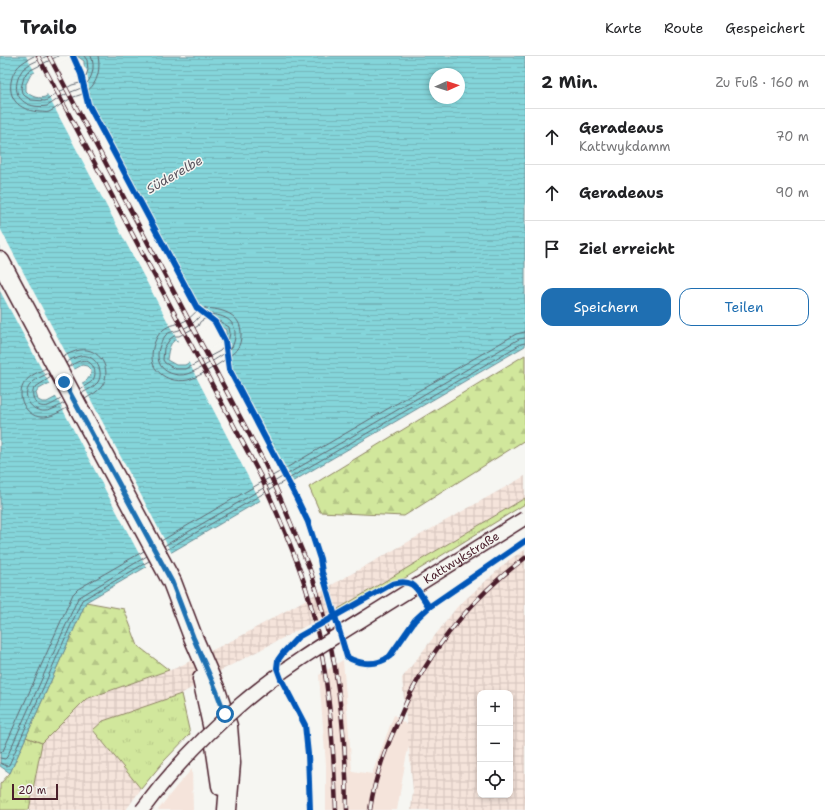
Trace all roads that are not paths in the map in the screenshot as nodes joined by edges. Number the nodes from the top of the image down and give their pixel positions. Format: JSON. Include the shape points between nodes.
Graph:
{"nodes":[{"id":1,"x":0,"y":261,"type":"edge"},
{"id":2,"x":525,"y":518,"type":"edge"},
{"id":3,"x":211,"y":692,"type":"junction"},
{"id":4,"x":142,"y":810,"type":"edge"},
{"id":5,"x":224,"y":810,"type":"edge"},
{"id":6,"x":228,"y":810,"type":"edge"}],
"edges":[{"from":1,"to":3,"type":"main road","via":[[172,582]]},
{"from":2,"to":4,"type":"street","name":"Kattwykstraße","bridge":true,"via":[[349,628],[259,689],[219,723],[180,762]]},
{"from":3,"to":5,"type":"main road"},
{"from":3,"to":6,"type":"main road","via":[[225,714],[229,738]]}]}
